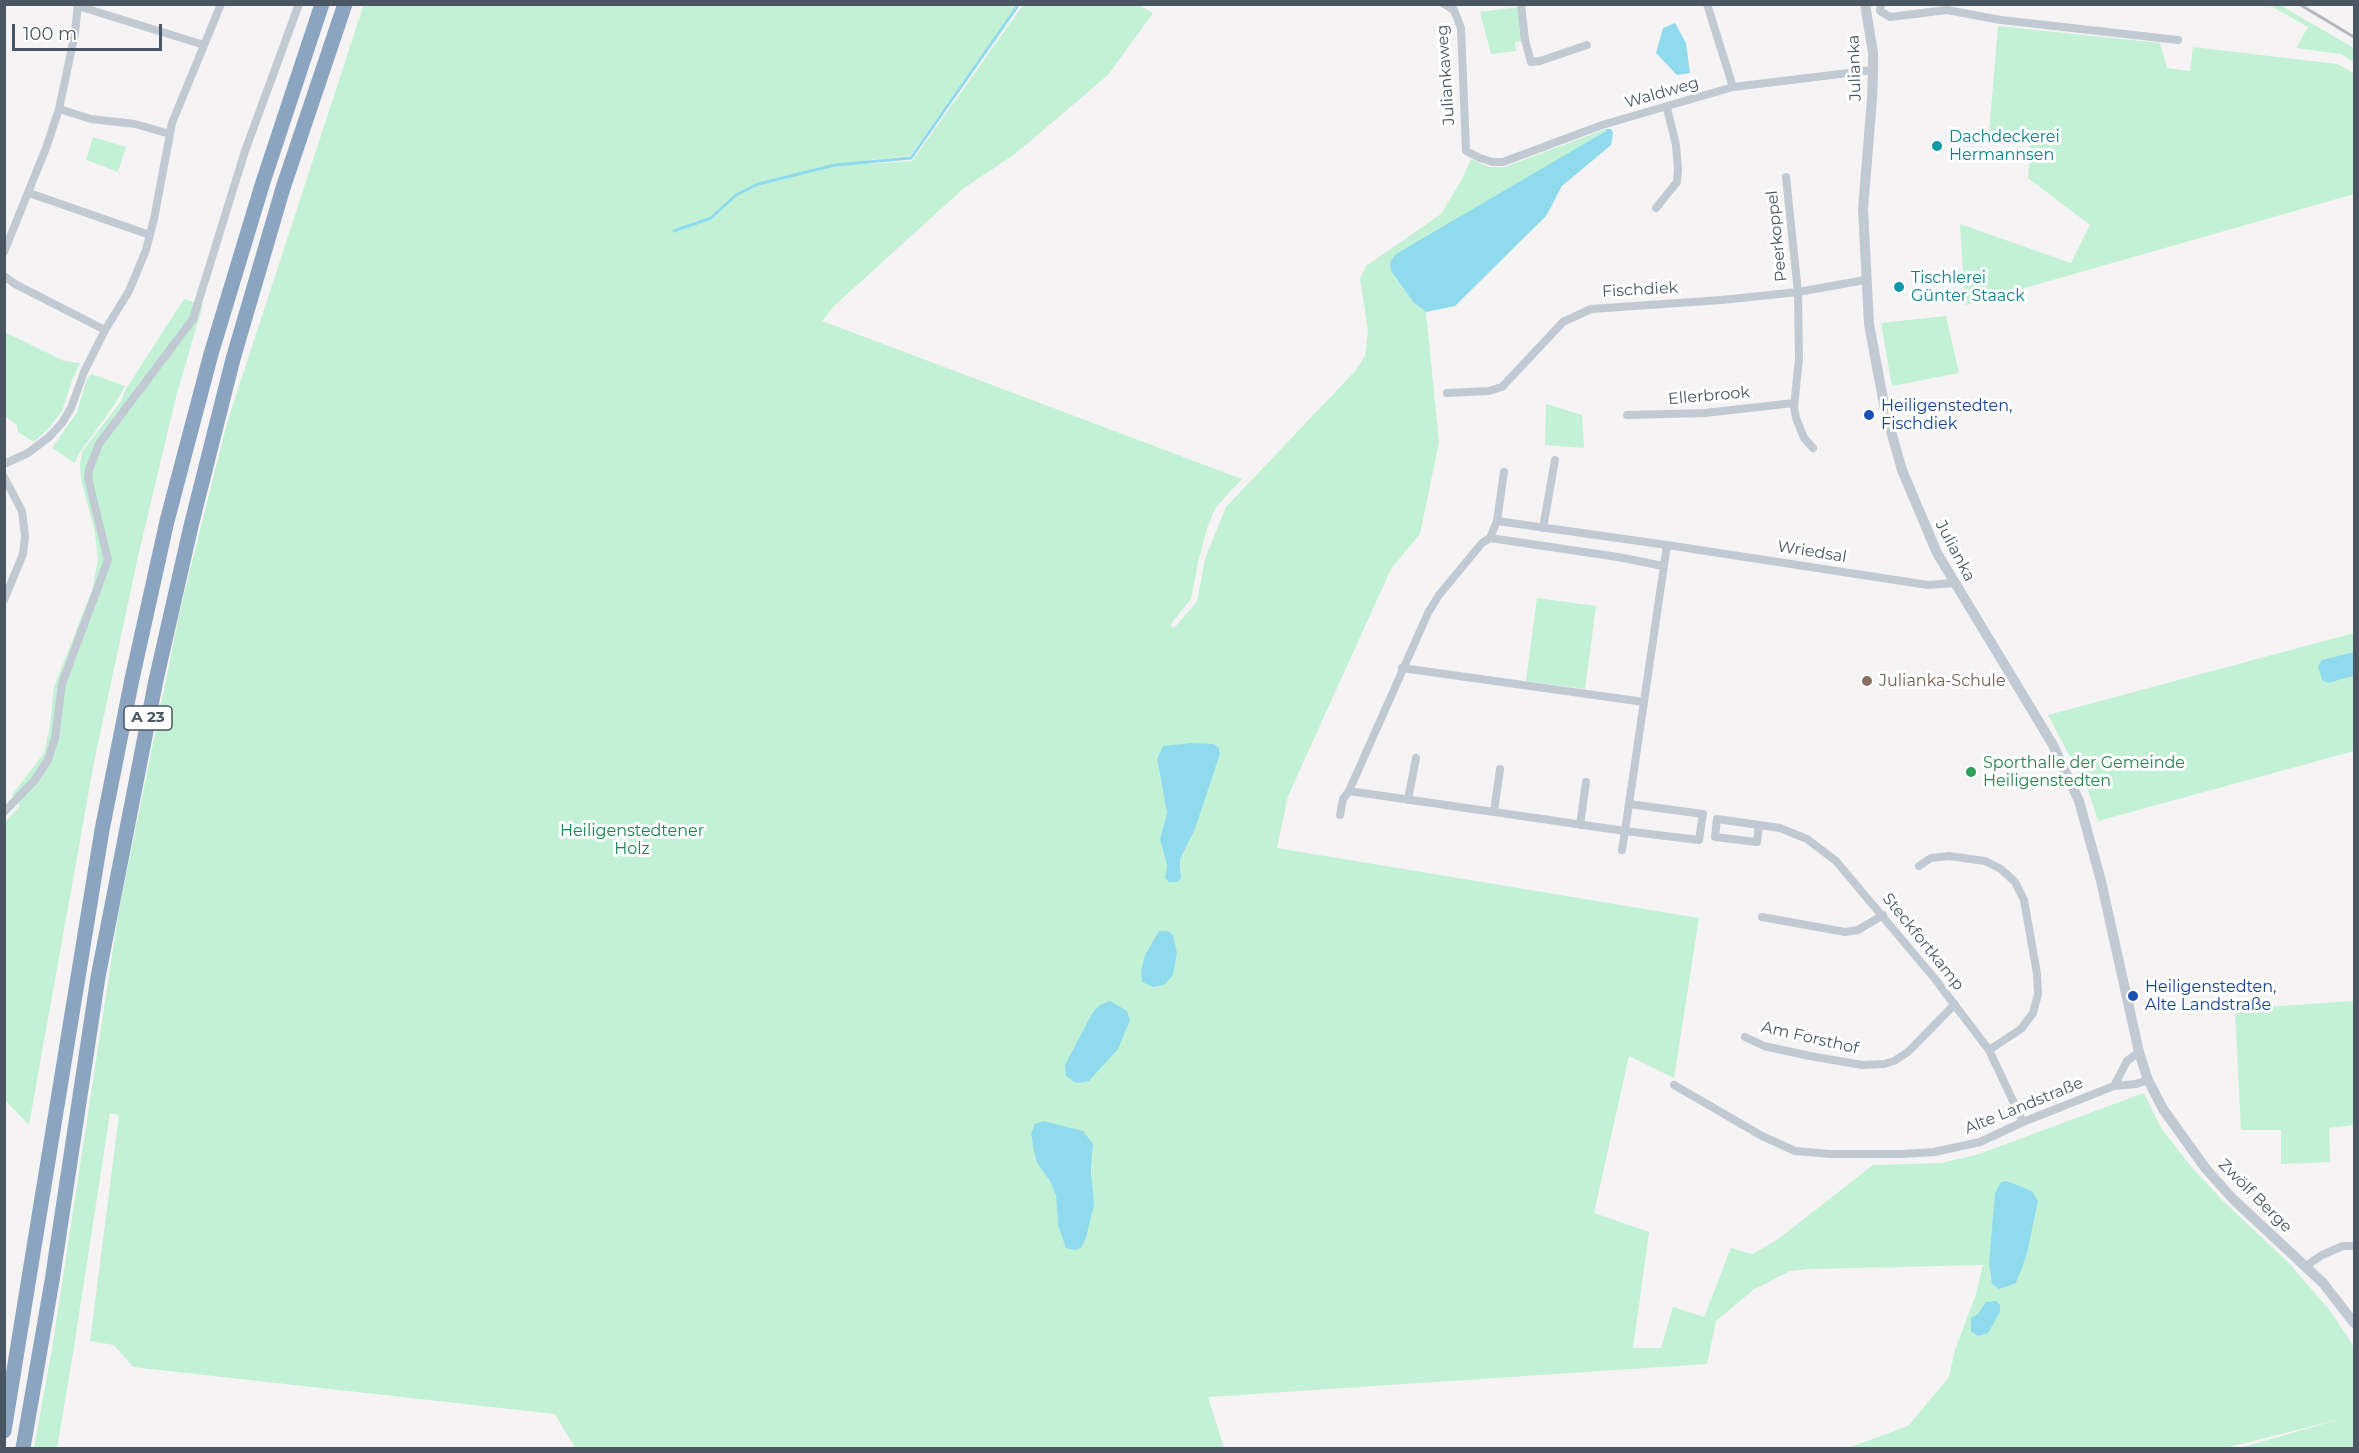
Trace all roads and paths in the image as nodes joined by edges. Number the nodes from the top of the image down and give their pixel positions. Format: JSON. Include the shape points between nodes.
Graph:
{"nodes":[{"id":1,"x":221,"y":4,"type":"edge"},
{"id":2,"x":299,"y":4,"type":"edge"},
{"id":3,"x":322,"y":4,"type":"edge"},
{"id":4,"x":345,"y":4,"type":"edge"},
{"id":5,"x":1444,"y":4,"type":"edge"},
{"id":6,"x":1521,"y":4,"type":"edge"},
{"id":7,"x":1707,"y":4,"type":"edge"},
{"id":8,"x":1865,"y":4,"type":"edge"},
{"id":9,"x":1881,"y":4,"type":"edge"},
{"id":10,"x":78,"y":5,"type":"edge"},
{"id":11,"x":2178,"y":40,"type":"dead end"},
{"id":12,"x":204,"y":45,"type":"junction"},
{"id":13,"x":1587,"y":45,"type":"dead end"},
{"id":14,"x":1873,"y":70,"type":"junction"},
{"id":15,"x":1733,"y":87,"type":"junction"},
{"id":16,"x":1667,"y":108,"type":"junction"},
{"id":17,"x":59,"y":109,"type":"junction"},
{"id":18,"x":170,"y":134,"type":"junction"},
{"id":19,"x":1466,"y":151,"type":"joint"},
{"id":20,"x":1786,"y":177,"type":"dead end"},
{"id":21,"x":29,"y":193,"type":"junction"},
{"id":22,"x":1656,"y":208,"type":"dead end"},
{"id":23,"x":150,"y":235,"type":"junction"},
{"id":24,"x":4,"y":252,"type":"edge"},
{"id":25,"x":4,"y":276,"type":"edge"},
{"id":26,"x":1865,"y":280,"type":"junction"},
{"id":27,"x":1798,"y":292,"type":"junction"},
{"id":28,"x":105,"y":330,"type":"junction"},
{"id":29,"x":1447,"y":393,"type":"dead end"},
{"id":30,"x":1794,"y":403,"type":"junction"},
{"id":31,"x":1627,"y":415,"type":"dead end"},
{"id":32,"x":1813,"y":448,"type":"dead end"},
{"id":33,"x":1555,"y":460,"type":"dead end"},
{"id":34,"x":4,"y":464,"type":"edge"},
{"id":35,"x":1504,"y":472,"type":"dead end"},
{"id":36,"x":4,"y":477,"type":"edge"},
{"id":37,"x":1497,"y":521,"type":"junction"},
{"id":38,"x":1543,"y":528,"type":"junction"},
{"id":39,"x":1490,"y":538,"type":"junction"},
{"id":40,"x":1667,"y":545,"type":"junction"},
{"id":41,"x":1663,"y":566,"type":"junction"},
{"id":42,"x":1954,"y":583,"type":"junction"},
{"id":43,"x":4,"y":600,"type":"edge"},
{"id":44,"x":1402,"y":668,"type":"junction"},
{"id":45,"x":1644,"y":702,"type":"junction"},
{"id":46,"x":1416,"y":758,"type":"dead end"},
{"id":47,"x":1500,"y":769,"type":"dead end"},
{"id":48,"x":1586,"y":782,"type":"dead end"},
{"id":49,"x":1348,"y":791,"type":"junction"},
{"id":50,"x":1408,"y":800,"type":"junction"},
{"id":51,"x":1629,"y":804,"type":"junction"},
{"id":52,"x":4,"y":812,"type":"edge"},
{"id":53,"x":1494,"y":812,"type":"junction"},
{"id":54,"x":1340,"y":815,"type":"dead end"},
{"id":55,"x":1580,"y":825,"type":"junction"},
{"id":56,"x":1759,"y":825,"type":"junction"},
{"id":57,"x":1625,"y":831,"type":"junction"},
{"id":58,"x":1622,"y":850,"type":"dead end"},
{"id":59,"x":1919,"y":866,"type":"dead end"},
{"id":60,"x":1883,"y":915,"type":"junction"},
{"id":61,"x":1762,"y":916,"type":"dead end"},
{"id":62,"x":1955,"y":1004,"type":"junction"},
{"id":63,"x":1745,"y":1037,"type":"dead end"},
{"id":64,"x":1989,"y":1050,"type":"junction"},
{"id":65,"x":2139,"y":1052,"type":"junction"},
{"id":66,"x":2148,"y":1080,"type":"junction"},
{"id":67,"x":1674,"y":1085,"type":"dead end"},
{"id":68,"x":2114,"y":1086,"type":"junction"},
{"id":69,"x":2023,"y":1122,"type":"junction"},
{"id":70,"x":2355,"y":1246,"type":"edge"},
{"id":71,"x":2306,"y":1266,"type":"junction"},
{"id":72,"x":2355,"y":1323,"type":"edge"},
{"id":73,"x":4,"y":1431,"type":"edge"},
{"id":74,"x":23,"y":1449,"type":"edge"}],
"edges":[{"from":1,"to":12,"type":"street"},
{"from":2,"to":52,"type":"street","via":[[245,151],[193,319],[99,444],[89,470],[108,560],[62,684],[51,753],[42,771]]},
{"from":3,"to":73,"type":"highway","number":"A 23","via":[[214,342],[162,544],[102,830]]},
{"from":4,"to":74,"type":"highway","number":"A 23","via":[[283,188],[233,359],[156,680],[98,977]]},
{"from":5,"to":19,"type":"street","name":"Juliankaweg","via":[[1454,10],[1461,28]]},
{"from":6,"to":13,"type":"street","via":[[1531,62]]},
{"from":7,"to":15,"type":"street"},
{"from":8,"to":14,"type":"street","name":"Julianka"},
{"from":9,"to":11,"type":"street","via":[[1880,11],[1890,17],[1947,10],[2001,21]]},
{"from":10,"to":12,"type":"street"},
{"from":10,"to":17,"type":"street"},
{"from":12,"to":18,"type":"street"},
{"from":14,"to":15,"type":"street","name":"Waldweg"},
{"from":14,"to":26,"type":"street","name":"Julianka","via":[[1863,209]]},
{"from":15,"to":16,"type":"street","name":"Waldweg"},
{"from":16,"to":19,"type":"street","name":"Waldweg","via":[[1602,125],[1503,162]]},
{"from":16,"to":22,"type":"street","via":[[1676,145],[1677,182]]},
{"from":17,"to":18,"type":"street"},
{"from":17,"to":21,"type":"street"},
{"from":18,"to":23,"type":"street"},
{"from":20,"to":27,"type":"street","name":"Peerkoppel"},
{"from":21,"to":23,"type":"street"},
{"from":21,"to":24,"type":"street"},
{"from":23,"to":28,"type":"street","via":[[133,283]]},
{"from":25,"to":28,"type":"street"},
{"from":26,"to":27,"type":"street","name":"Fischdiek"},
{"from":26,"to":42,"type":"street","name":"Julianka","via":[[1870,336],[1884,410],[1912,495]]},
{"from":27,"to":29,"type":"street","name":"Fischdiek","via":[[1585,310],[1563,322],[1502,387]]},
{"from":27,"to":30,"type":"street","via":[[1799,358]]},
{"from":28,"to":34,"type":"street","via":[[62,423],[28,453]]},
{"from":30,"to":31,"type":"street","name":"Ellerbrook","via":[[1705,413]]},
{"from":30,"to":32,"type":"street","via":[[1797,423]]},
{"from":33,"to":38,"type":"street"},
{"from":35,"to":37,"type":"street"},
{"from":36,"to":43,"type":"street","via":[[22,511],[25,536],[23,554]]},
{"from":37,"to":38,"type":"street","name":"Wriedsal"},
{"from":37,"to":39,"type":"street"},
{"from":38,"to":40,"type":"street","name":"Wriedsal"},
{"from":39,"to":41,"type":"street"},
{"from":39,"to":44,"type":"street","via":[[1439,595]]},
{"from":40,"to":41,"type":"street"},
{"from":40,"to":42,"type":"street","name":"Wriedsal","via":[[1928,585]]},
{"from":41,"to":45,"type":"street"},
{"from":42,"to":65,"type":"street","name":"Julianka","via":[[2053,745],[2079,801]]},
{"from":44,"to":45,"type":"street"},
{"from":44,"to":49,"type":"street"},
{"from":45,"to":51,"type":"street"},
{"from":46,"to":50,"type":"street"},
{"from":47,"to":53,"type":"street"},
{"from":48,"to":55,"type":"street"},
{"from":49,"to":50,"type":"street"},
{"from":49,"to":54,"type":"street"},
{"from":50,"to":53,"type":"street"},
{"from":51,"to":57,"type":"street"},
{"from":51,"to":57,"type":"street","via":[[1703,814],[1702,825],[1699,840]]},
{"from":53,"to":55,"type":"street"},
{"from":55,"to":57,"type":"street"},
{"from":56,"to":56,"type":"street","name":"Steckfortkamp","via":[[1717,819],[1715,837],[1756,842]]},
{"from":56,"to":60,"type":"street","name":"Steckfortkamp","via":[[1787,830],[1818,846],[1844,869]]},
{"from":57,"to":58,"type":"street"},
{"from":59,"to":64,"type":"street","via":[[1931,858],[1949,856],[1985,861],[2015,882],[2024,900],[2038,994],[2033,1013],[2020,1029]]},
{"from":60,"to":61,"type":"street","via":[[1858,930],[1845,932]]},
{"from":60,"to":62,"type":"street","name":"Steckfortkamp"},
{"from":62,"to":63,"type":"street","name":"Am Forsthof","via":[[1915,1046],[1884,1064],[1862,1065],[1810,1056],[1764,1046]]},
{"from":62,"to":64,"type":"street","name":"Steckfortkamp"},
{"from":64,"to":69,"type":"street","name":"Steckfortkamp"},
{"from":65,"to":66,"type":"street","name":"Julianka"},
{"from":65,"to":68,"type":"street","via":[[2127,1060]]},
{"from":66,"to":68,"type":"street","name":"Alte Landstraße"},
{"from":66,"to":71,"type":"street","name":"Zwölf Berge","via":[[2176,1130],[2206,1169]]},
{"from":67,"to":69,"type":"street","name":"Alte Landstraße","via":[[1795,1151],[1934,1152],[1980,1142]]},
{"from":68,"to":69,"type":"street","name":"Alte Landstraße"},
{"from":70,"to":71,"type":"street","via":[[2343,1246]]},
{"from":71,"to":72,"type":"street","name":"Zwölf Berge"}]}
